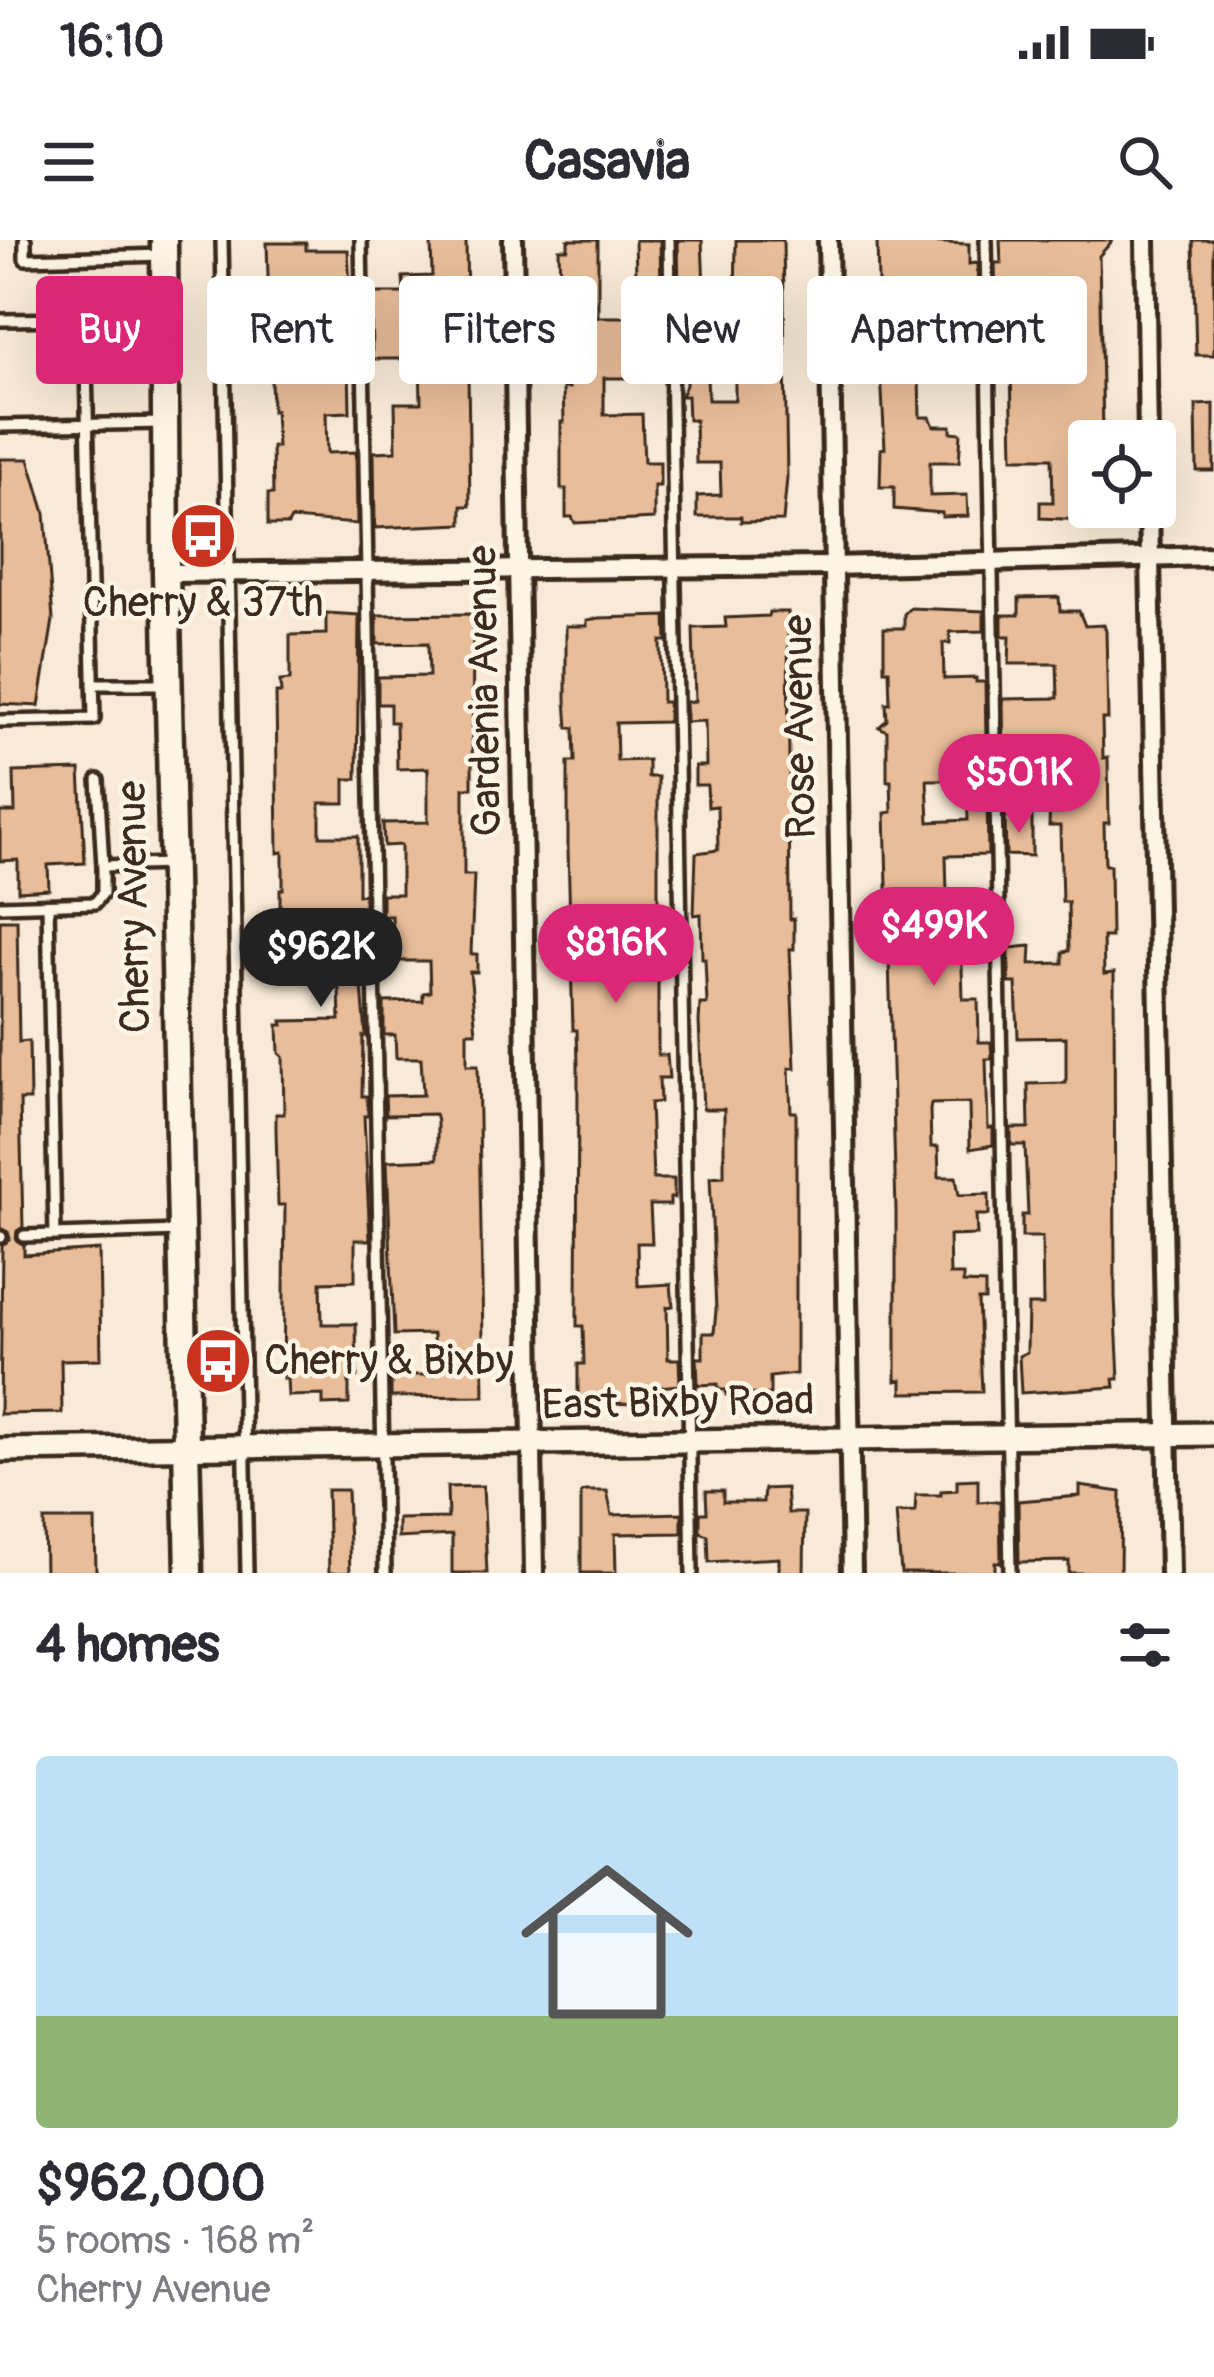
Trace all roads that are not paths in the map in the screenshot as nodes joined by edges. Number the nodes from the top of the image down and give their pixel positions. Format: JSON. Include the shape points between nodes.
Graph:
{"nodes":[{"id":1,"x":25,"y":240,"type":"edge"},
{"id":2,"x":87,"y":240,"type":"edge"},
{"id":3,"x":223,"y":240,"type":"edge"},
{"id":4,"x":361,"y":240,"type":"edge"},
{"id":5,"x":513,"y":240,"type":"edge"},
{"id":6,"x":669,"y":240,"type":"edge"},
{"id":7,"x":828,"y":240,"type":"edge"},
{"id":8,"x":986,"y":240,"type":"edge"},
{"id":9,"x":1145,"y":240,"type":"edge"},
{"id":10,"x":164,"y":247,"type":"edge"},
{"id":11,"x":87,"y":256,"type":"junction"},
{"id":12,"x":0,"y":320,"type":"edge"},
{"id":13,"x":1148,"y":420,"type":"edge"},
{"id":14,"x":164,"y":423,"type":"junction"},
{"id":15,"x":87,"y":424,"type":"junction"},
{"id":16,"x":0,"y":426,"type":"edge"},
{"id":17,"x":1149,"y":528,"type":"edge"},
{"id":18,"x":1214,"y":556,"type":"edge"},
{"id":19,"x":1150,"y":557,"type":"junction"},
{"id":20,"x":992,"y":561,"type":"junction"},
{"id":21,"x":674,"y":566,"type":"junction"},
{"id":22,"x":832,"y":566,"type":"junction"},
{"id":23,"x":520,"y":567,"type":"junction"},
{"id":24,"x":368,"y":570,"type":"junction"},
{"id":25,"x":227,"y":572,"type":"junction"},
{"id":26,"x":166,"y":573,"type":"junction"},
{"id":27,"x":93,"y":684,"type":"junction"},
{"id":28,"x":168,"y":684,"type":"junction"},
{"id":29,"x":0,"y":721,"type":"edge"},
{"id":30,"x":98,"y":780,"type":"dead end"},
{"id":31,"x":172,"y":863,"type":"junction"},
{"id":32,"x":103,"y":866,"type":"junction"},
{"id":33,"x":48,"y":904,"type":"junction"},
{"id":34,"x":0,"y":907,"type":"edge"},
{"id":35,"x":180,"y":1231,"type":"junction"},
{"id":36,"x":55,"y":1235,"type":"junction"},
{"id":37,"x":24,"y":1236,"type":"dead end"},
{"id":38,"x":1168,"y":1434,"type":"junction"},
{"id":39,"x":1214,"y":1434,"type":"edge"},
{"id":40,"x":1008,"y":1437,"type":"junction"},
{"id":41,"x":850,"y":1439,"type":"junction"},
{"id":42,"x":689,"y":1441,"type":"junction"},
{"id":43,"x":532,"y":1444,"type":"junction"},
{"id":44,"x":383,"y":1446,"type":"junction"},
{"id":45,"x":245,"y":1448,"type":"junction"},
{"id":46,"x":188,"y":1449,"type":"junction"},
{"id":47,"x":0,"y":1450,"type":"edge"},
{"id":48,"x":189,"y":1573,"type":"edge"},
{"id":49,"x":247,"y":1573,"type":"edge"},
{"id":50,"x":385,"y":1573,"type":"edge"},
{"id":51,"x":534,"y":1573,"type":"edge"},
{"id":52,"x":692,"y":1573,"type":"edge"},
{"id":53,"x":852,"y":1573,"type":"edge"},
{"id":54,"x":1010,"y":1573,"type":"edge"},
{"id":55,"x":1170,"y":1573,"type":"edge"}],
"edges":[{"from":1,"to":11,"type":"lane","via":[[25,259]]},
{"from":2,"to":11,"type":"lane"},
{"from":3,"to":25,"type":"lane"},
{"from":4,"to":24,"type":"lane"},
{"from":5,"to":23,"type":"street","name":"Gardenia Avenue"},
{"from":6,"to":21,"type":"lane"},
{"from":7,"to":22,"type":"street","name":"Rose Avenue"},
{"from":8,"to":20,"type":"lane"},
{"from":9,"to":13,"type":"street"},
{"from":10,"to":11,"type":"lane"},
{"from":10,"to":14,"type":"main road","name":"Cherry Avenue"},
{"from":12,"to":15,"type":"lane","via":[[85,319]]},
{"from":14,"to":15,"type":"lane"},
{"from":14,"to":26,"type":"main road","name":"Cherry Avenue"},
{"from":15,"to":16,"type":"lane"},
{"from":15,"to":27,"type":"lane"},
{"from":17,"to":19,"type":"street"},
{"from":18,"to":19,"type":"street"},
{"from":19,"to":20,"type":"street"},
{"from":19,"to":38,"type":"street"},
{"from":20,"to":22,"type":"street"},
{"from":20,"to":40,"type":"lane"},
{"from":21,"to":22,"type":"street"},
{"from":21,"to":23,"type":"street"},
{"from":21,"to":42,"type":"lane"},
{"from":22,"to":41,"type":"street","name":"Rose Avenue"},
{"from":23,"to":24,"type":"street"},
{"from":23,"to":43,"type":"street","name":"Gardenia Avenue"},
{"from":24,"to":25,"type":"street"},
{"from":24,"to":44,"type":"lane"},
{"from":25,"to":26,"type":"street"},
{"from":25,"to":45,"type":"lane"},
{"from":26,"to":28,"type":"main road","name":"Cherry Avenue"},
{"from":27,"to":28,"type":"lane"},
{"from":27,"to":29,"type":"lane","via":[[94,719]]},
{"from":28,"to":31,"type":"main road","name":"Cherry Avenue"},
{"from":30,"to":32,"type":"lane"},
{"from":31,"to":32,"type":"lane"},
{"from":31,"to":35,"type":"main road","name":"Cherry Avenue"},
{"from":32,"to":33,"type":"lane","via":[[95,903]]},
{"from":33,"to":34,"type":"lane"},
{"from":33,"to":36,"type":"lane"},
{"from":35,"to":36,"type":"lane"},
{"from":35,"to":46,"type":"main road","name":"Cherry Avenue"},
{"from":36,"to":37,"type":"lane"},
{"from":38,"to":39,"type":"street","name":"East Bixby Road"},
{"from":38,"to":40,"type":"street","name":"East Bixby Road"},
{"from":38,"to":55,"type":"street"},
{"from":40,"to":41,"type":"street","name":"East Bixby Road"},
{"from":40,"to":54,"type":"lane"},
{"from":41,"to":42,"type":"street","name":"East Bixby Road"},
{"from":41,"to":53,"type":"street","name":"Rose Avenue"},
{"from":42,"to":43,"type":"street","name":"East Bixby Road"},
{"from":42,"to":52,"type":"lane"},
{"from":43,"to":44,"type":"street","name":"East Bixby Road"},
{"from":43,"to":51,"type":"street","name":"Gardenia Avenue"},
{"from":44,"to":45,"type":"street","name":"East Bixby Road"},
{"from":44,"to":50,"type":"lane"},
{"from":45,"to":46,"type":"street","name":"East Bixby Road"},
{"from":45,"to":49,"type":"lane"},
{"from":46,"to":47,"type":"street","name":"East Bixby Road"},
{"from":46,"to":48,"type":"main road","name":"Cherry Avenue"}]}
